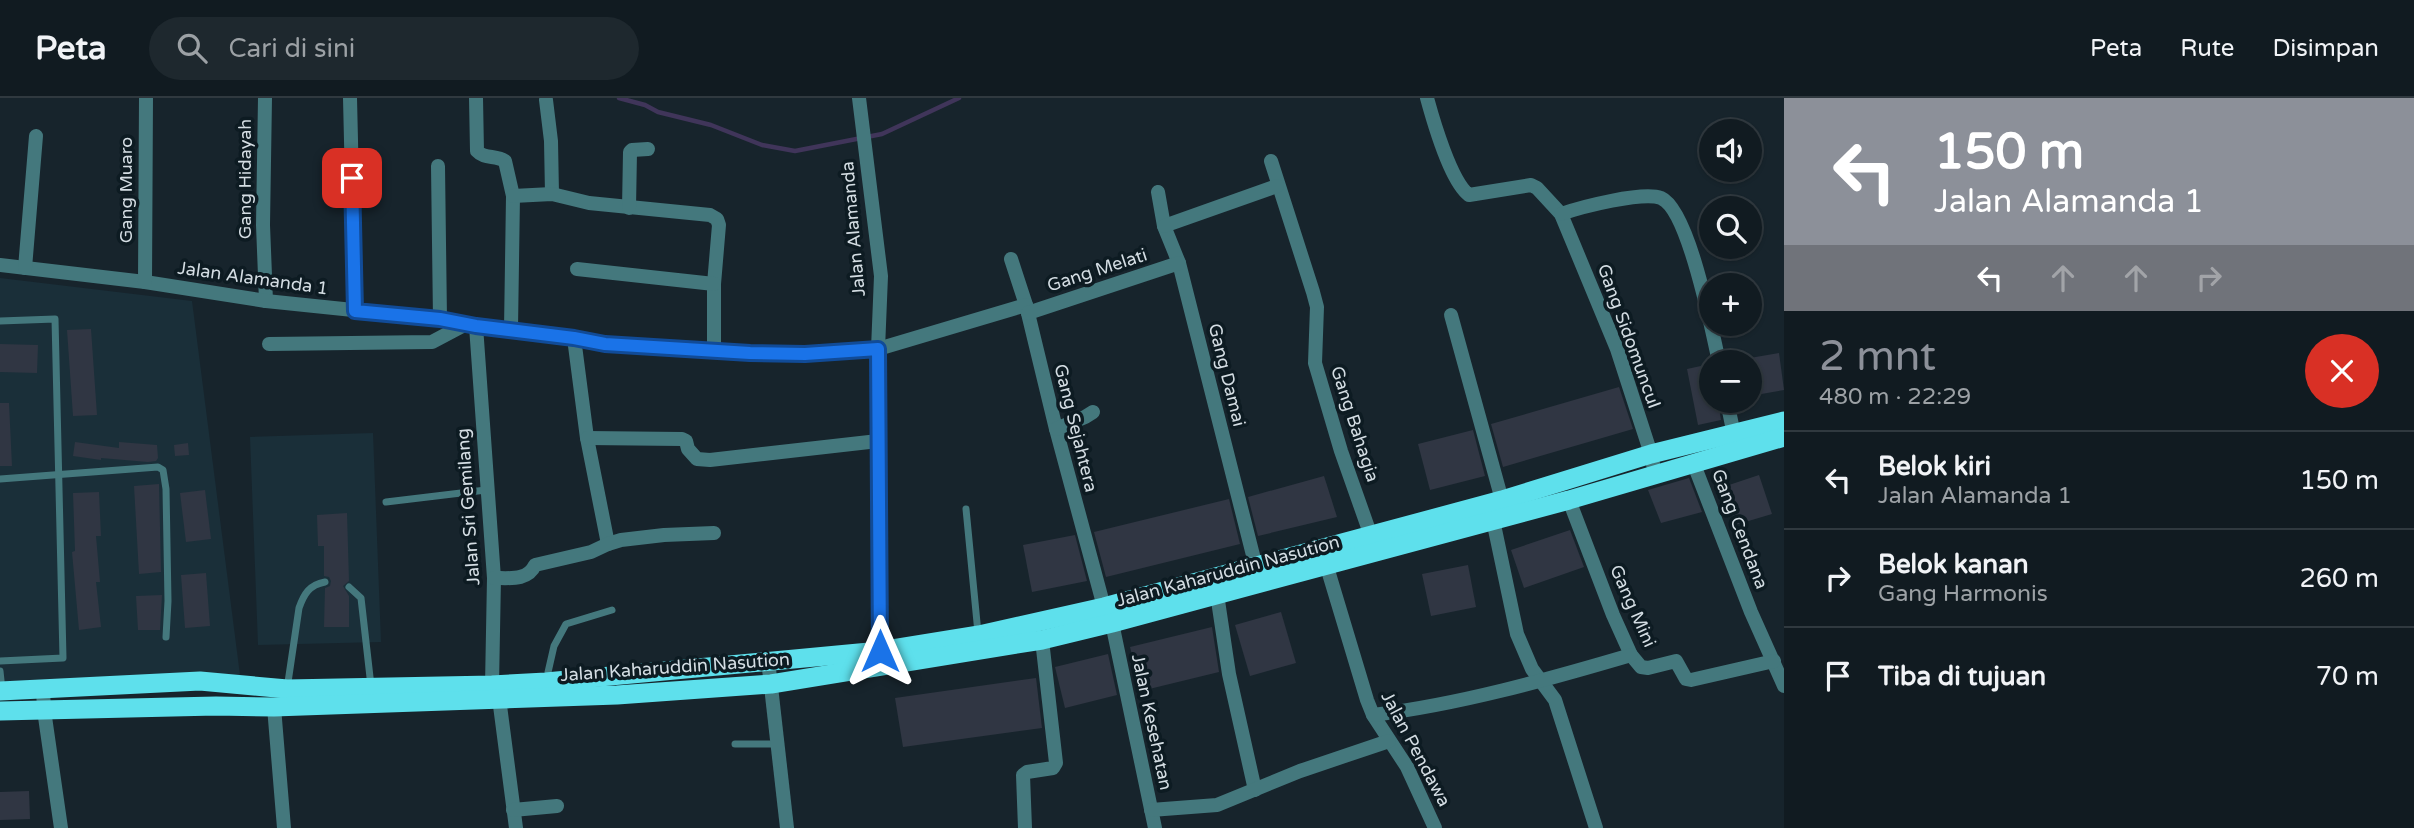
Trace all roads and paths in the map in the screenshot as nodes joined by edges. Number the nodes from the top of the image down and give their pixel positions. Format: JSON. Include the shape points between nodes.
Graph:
{"nodes":[{"id":1,"x":146,"y":98,"type":"edge"},
{"id":2,"x":265,"y":98,"type":"edge"},
{"id":3,"x":350,"y":98,"type":"edge"},
{"id":4,"x":476,"y":98,"type":"edge"},
{"id":5,"x":859,"y":98,"type":"edge"},
{"id":6,"x":1427,"y":98,"type":"edge"},
{"id":7,"x":546,"y":100,"type":"dead end"},
{"id":8,"x":36,"y":136,"type":"dead end"},
{"id":9,"x":648,"y":149,"type":"dead end"},
{"id":10,"x":1271,"y":161,"type":"dead end"},
{"id":11,"x":438,"y":166,"type":"dead end"},
{"id":12,"x":1277,"y":186,"type":"junction"},
{"id":13,"x":1158,"y":192,"type":"dead end"},
{"id":14,"x":552,"y":194,"type":"junction"},
{"id":15,"x":513,"y":196,"type":"junction"},
{"id":16,"x":629,"y":208,"type":"junction"},
{"id":17,"x":1561,"y":214,"type":"junction"},
{"id":18,"x":1164,"y":226,"type":"junction"},
{"id":19,"x":1011,"y":259,"type":"dead end"},
{"id":20,"x":1179,"y":263,"type":"junction"},
{"id":21,"x":0,"y":265,"type":"edge"},
{"id":22,"x":25,"y":268,"type":"junction"},
{"id":23,"x":577,"y":269,"type":"dead end"},
{"id":24,"x":145,"y":282,"type":"junction"},
{"id":25,"x":714,"y":284,"type":"junction"},
{"id":26,"x":266,"y":301,"type":"junction"},
{"id":27,"x":1027,"y":309,"type":"junction"},
{"id":28,"x":355,"y":311,"type":"junction"},
{"id":29,"x":1451,"y":315,"type":"dead end"},
{"id":30,"x":440,"y":319,"type":"junction"},
{"id":31,"x":0,"y":321,"type":"edge"},
{"id":32,"x":471,"y":325,"type":"junction"},
{"id":33,"x":511,"y":329,"type":"junction"},
{"id":34,"x":574,"y":338,"type":"junction"},
{"id":35,"x":269,"y":344,"type":"dead end"},
{"id":36,"x":878,"y":349,"type":"junction"},
{"id":37,"x":1716,"y":350,"type":"edge"},
{"id":38,"x":714,"y":352,"type":"junction"},
{"id":39,"x":1093,"y":412,"type":"dead end"},
{"id":40,"x":1729,"y":413,"type":"edge"},
{"id":41,"x":1784,"y":421,"type":"edge"},
{"id":42,"x":1056,"y":429,"type":"junction"},
{"id":43,"x":1734,"y":435,"type":"junction"},
{"id":44,"x":1784,"y":437,"type":"edge"},
{"id":45,"x":587,"y":438,"type":"junction"},
{"id":46,"x":878,"y":441,"type":"junction"},
{"id":47,"x":1651,"y":454,"type":"junction"},
{"id":48,"x":1693,"y":462,"type":"junction"},
{"id":49,"x":1655,"y":474,"type":"junction"},
{"id":50,"x":57,"y":476,"type":"junction"},
{"id":51,"x":0,"y":479,"type":"edge"},
{"id":52,"x":486,"y":490,"type":"junction"},
{"id":53,"x":1502,"y":500,"type":"junction"},
{"id":54,"x":1569,"y":500,"type":"junction"},
{"id":55,"x":386,"y":502,"type":"dead end"},
{"id":56,"x":967,"y":509,"type":"dead end"},
{"id":57,"x":1493,"y":520,"type":"junction"},
{"id":58,"x":714,"y":533,"type":"dead end"},
{"id":59,"x":1371,"y":536,"type":"junction"},
{"id":60,"x":608,"y":544,"type":"junction"},
{"id":61,"x":1256,"y":567,"type":"junction"},
{"id":62,"x":1327,"y":567,"type":"junction"},
{"id":63,"x":494,"y":578,"type":"junction"},
{"id":64,"x":325,"y":582,"type":"dead end"},
{"id":65,"x":349,"y":587,"type":"dead end"},
{"id":66,"x":1217,"y":594,"type":"junction"},
{"id":67,"x":612,"y":610,"type":"dead end"},
{"id":68,"x":1108,"y":615,"type":"junction"},
{"id":69,"x":979,"y":635,"type":"junction"},
{"id":70,"x":166,"y":637,"type":"dead end"},
{"id":71,"x":1042,"y":640,"type":"junction"},
{"id":72,"x":880,"y":651,"type":"junction"},
{"id":73,"x":1631,"y":655,"type":"junction"},
{"id":74,"x":768,"y":660,"type":"junction"},
{"id":75,"x":0,"y":661,"type":"edge"},
{"id":76,"x":1774,"y":661,"type":"junction"},
{"id":77,"x":0,"y":671,"type":"edge"},
{"id":78,"x":546,"y":682,"type":"junction"},
{"id":79,"x":1540,"y":682,"type":"junction"},
{"id":80,"x":771,"y":684,"type":"junction"},
{"id":81,"x":371,"y":686,"type":"junction"},
{"id":82,"x":1784,"y":686,"type":"edge"},
{"id":83,"x":287,"y":689,"type":"junction"},
{"id":84,"x":43,"y":690,"type":"junction"},
{"id":85,"x":496,"y":691,"type":"junction"},
{"id":86,"x":1,"y":698,"type":"edge"},
{"id":87,"x":274,"y":707,"type":"junction"},
{"id":88,"x":44,"y":710,"type":"junction"},
{"id":89,"x":1373,"y":715,"type":"junction"},
{"id":90,"x":1389,"y":741,"type":"junction"},
{"id":91,"x":735,"y":744,"type":"dead end"},
{"id":92,"x":779,"y":744,"type":"junction"},
{"id":93,"x":1255,"y":790,"type":"junction"},
{"id":94,"x":556,"y":806,"type":"dead end"},
{"id":95,"x":513,"y":810,"type":"junction"},
{"id":96,"x":1151,"y":810,"type":"junction"},
{"id":97,"x":61,"y":828,"type":"edge"},
{"id":98,"x":284,"y":828,"type":"edge"},
{"id":99,"x":516,"y":828,"type":"edge"},
{"id":100,"x":787,"y":828,"type":"edge"},
{"id":101,"x":1026,"y":828,"type":"edge"},
{"id":102,"x":1155,"y":828,"type":"edge"},
{"id":103,"x":1435,"y":828,"type":"edge"},
{"id":104,"x":1596,"y":828,"type":"edge"}],
"edges":[{"from":1,"to":24,"type":"street","name":"Gang Muaro"},
{"from":2,"to":26,"type":"street","name":"Gang Hidayah"},
{"from":3,"to":28,"type":"street"},
{"from":4,"to":15,"type":"street","via":[[477,151],[505,161]]},
{"from":5,"to":36,"type":"street","name":"Jalan Alamanda","via":[[881,276]]},
{"from":6,"to":17,"type":"street","name":"Gang Sidomuncul","via":[[1463,191],[1469,195],[1531,185]]},
{"from":7,"to":14,"type":"street"},
{"from":8,"to":22,"type":"street"},
{"from":9,"to":16,"type":"street","via":[[630,152]]},
{"from":10,"to":12,"type":"street","name":"Gang Bahagia"},
{"from":11,"to":30,"type":"street"},
{"from":12,"to":18,"type":"street"},
{"from":12,"to":59,"type":"street","name":"Gang Bahagia","via":[[1317,307],[1315,363]]},
{"from":13,"to":18,"type":"street","name":"Gang Damai"},
{"from":14,"to":15,"type":"street"},
{"from":14,"to":16,"type":"street"},
{"from":15,"to":33,"type":"street"},
{"from":16,"to":25,"type":"street","via":[[717,219]]},
{"from":17,"to":37,"type":"street","via":[[1595,203],[1654,196],[1667,202],[1682,222]]},
{"from":17,"to":47,"type":"street","name":"Gang Sidomuncul","via":[[1618,349]]},
{"from":18,"to":20,"type":"street","name":"Gang Damai"},
{"from":19,"to":27,"type":"street","name":"Gang Sejahtera"},
{"from":20,"to":27,"type":"street","name":"Gang Melati"},
{"from":20,"to":61,"type":"street","name":"Gang Damai"},
{"from":21,"to":22,"type":"street","name":"Jalan Alamanda 1"},
{"from":22,"to":24,"type":"street","name":"Jalan Alamanda 1"},
{"from":23,"to":25,"type":"street"},
{"from":24,"to":26,"type":"street","name":"Jalan Alamanda 1"},
{"from":25,"to":38,"type":"street"},
{"from":26,"to":28,"type":"street","name":"Jalan Alamanda 1"},
{"from":27,"to":36,"type":"street","name":"Gang Melati"},
{"from":27,"to":42,"type":"street","name":"Gang Sejahtera"},
{"from":28,"to":30,"type":"street","name":"Jalan Alamanda 1"},
{"from":29,"to":53,"type":"street"},
{"from":30,"to":32,"type":"street","name":"Jalan Alamanda 1"},
{"from":31,"to":50,"type":"lane","via":[[55,318]]},
{"from":32,"to":33,"type":"street","name":"Jalan Alamanda 1"},
{"from":32,"to":35,"type":"street","via":[[432,342]]},
{"from":32,"to":52,"type":"street","name":"Jalan Sri Gemilang"},
{"from":33,"to":34,"type":"street","name":"Jalan Alamanda 1"},
{"from":34,"to":38,"type":"street","name":"Jalan Alamanda 1"},
{"from":34,"to":45,"type":"street"},
{"from":36,"to":38,"type":"street","name":"Jalan Alamanda 1","via":[[805,354]]},
{"from":36,"to":46,"type":"street","name":"Jalan Alamanda"},
{"from":39,"to":42,"type":"street"},
{"from":40,"to":43,"type":"street"},
{"from":41,"to":43,"type":"highway","name":"Jalan Kaharuddin Nasution"},
{"from":42,"to":68,"type":"street","name":"Gang Sejahtera"},
{"from":43,"to":47,"type":"highway","name":"Jalan Kaharuddin Nasution"},
{"from":44,"to":48,"type":"highway","name":"Jalan Kaharuddin Nasution"},
{"from":45,"to":46,"type":"street","via":[[682,439],[697,459],[710,460]]},
{"from":45,"to":60,"type":"street"},
{"from":46,"to":72,"type":"street","name":"Jalan Alamanda"},
{"from":47,"to":49,"type":"street","name":"Gang Sidomuncul"},
{"from":47,"to":53,"type":"highway","name":"Jalan Kaharuddin Nasution"},
{"from":48,"to":49,"type":"highway","name":"Jalan Kaharuddin Nasution"},
{"from":48,"to":76,"type":"street","name":"Gang Cendana"},
{"from":49,"to":54,"type":"highway","name":"Jalan Kaharuddin Nasution"},
{"from":50,"to":51,"type":"lane"},
{"from":50,"to":70,"type":"lane","via":[[158,467],[165,472]]},
{"from":50,"to":75,"type":"lane","via":[[63,658]]},
{"from":52,"to":55,"type":"lane"},
{"from":52,"to":63,"type":"street","name":"Jalan Sri Gemilang"},
{"from":53,"to":59,"type":"highway","name":"Jalan Kaharuddin Nasution"},
{"from":54,"to":57,"type":"highway","name":"Jalan Kaharuddin Nasution"},
{"from":54,"to":73,"type":"street","name":"Gang Mini"},
{"from":56,"to":69,"type":"lane"},
{"from":57,"to":62,"type":"highway","name":"Jalan Kaharuddin Nasution"},
{"from":57,"to":79,"type":"street","via":[[1517,635]]},
{"from":58,"to":60,"type":"street"},
{"from":59,"to":61,"type":"highway","name":"Jalan Kaharuddin Nasution"},
{"from":60,"to":63,"type":"street","via":[[535,565],[532,573],[522,578]]},
{"from":61,"to":68,"type":"highway","name":"Jalan Kaharuddin Nasution"},
{"from":62,"to":66,"type":"highway","name":"Jalan Kaharuddin Nasution"},
{"from":62,"to":89,"type":"street","name":"Jalan Pendawa"},
{"from":63,"to":85,"type":"street","name":"Jalan Sri Gemilang"},
{"from":64,"to":83,"type":"lane","via":[[310,586],[303,596]]},
{"from":65,"to":81,"type":"lane","via":[[361,598]]},
{"from":66,"to":68,"type":"highway","name":"Jalan Kaharuddin Nasution"},
{"from":66,"to":93,"type":"street","via":[[1228,674]]},
{"from":67,"to":78,"type":"lane","via":[[566,624],[554,646]]},
{"from":68,"to":69,"type":"highway","name":"Jalan Kaharuddin Nasution"},
{"from":68,"to":71,"type":"highway","name":"Jalan Kaharuddin Nasution"},
{"from":68,"to":96,"type":"street","name":"Jalan Kesehatan"},
{"from":69,"to":72,"type":"highway","name":"Jalan Kaharuddin Nasution"},
{"from":71,"to":80,"type":"highway","name":"Jalan Kaharuddin Nasution"},
{"from":71,"to":101,"type":"street","via":[[1056,763],[1054,768],[1023,775]]},
{"from":72,"to":74,"type":"highway","name":"Jalan Kaharuddin Nasution"},
{"from":73,"to":76,"type":"street","name":"Gang Mini","via":[[1645,668],[1676,661],[1686,679],[1692,680]]},
{"from":73,"to":79,"type":"street"},
{"from":74,"to":78,"type":"highway","name":"Jalan Kaharuddin Nasution"},
{"from":74,"to":80,"type":"street"},
{"from":76,"to":82,"type":"street","name":"Gang Cendana"},
{"from":77,"to":86,"type":"lane"},
{"from":78,"to":85,"type":"highway","name":"Jalan Kaharuddin Nasution"},
{"from":79,"to":89,"type":"street"},
{"from":79,"to":104,"type":"street","via":[[1555,700]]},
{"from":80,"to":85,"type":"highway","name":"Jalan Kaharuddin Nasution","via":[[617,695]]},
{"from":80,"to":92,"type":"street"},
{"from":81,"to":83,"type":"highway","name":"Jalan Kaharuddin Nasution"},
{"from":81,"to":85,"type":"highway","name":"Jalan Kaharuddin Nasution"},
{"from":83,"to":84,"type":"highway","name":"Jalan Kaharuddin Nasution","via":[[200,681]]},
{"from":84,"to":86,"type":"highway","name":"Jalan Kaharuddin Nasution"},
{"from":84,"to":88,"type":"street"},
{"from":85,"to":87,"type":"highway","name":"Jalan Kaharuddin Nasution"},
{"from":85,"to":95,"type":"street","name":"Jalan Sri Gemilang"},
{"from":86,"to":88,"type":"highway","name":"Jalan Kaharuddin Nasution"},
{"from":87,"to":88,"type":"highway","name":"Jalan Kaharuddin Nasution"},
{"from":87,"to":98,"type":"street"},
{"from":88,"to":97,"type":"street"},
{"from":89,"to":90,"type":"street","name":"Jalan Pendawa"},
{"from":90,"to":93,"type":"street"},
{"from":90,"to":103,"type":"street","name":"Jalan Pendawa","via":[[1408,767]]},
{"from":91,"to":92,"type":"lane"},
{"from":92,"to":100,"type":"street"},
{"from":93,"to":96,"type":"street","via":[[1217,805]]},
{"from":94,"to":95,"type":"street"},
{"from":95,"to":99,"type":"street","name":"Jalan Sri Gemilang"},
{"from":96,"to":102,"type":"street","name":"Jalan Kesehatan"}]}
